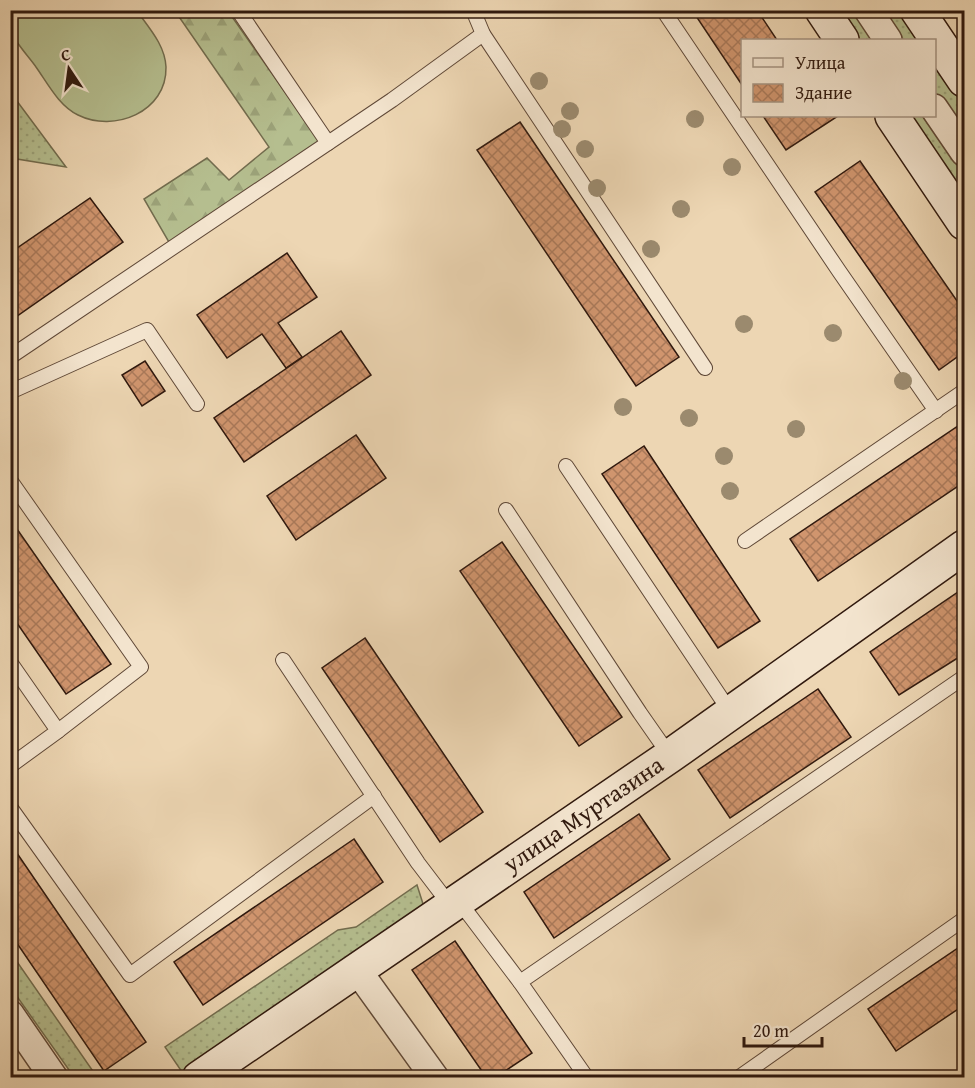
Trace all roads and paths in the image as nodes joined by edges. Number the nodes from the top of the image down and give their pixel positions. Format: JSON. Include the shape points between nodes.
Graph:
{"nodes":[{"id":1,"x":238,"y":10,"type":"edge"},
{"id":2,"x":473,"y":10,"type":"edge"},
{"id":3,"x":663,"y":10,"type":"edge"},
{"id":4,"x":822,"y":10,"type":"edge"},
{"id":5,"x":868,"y":10,"type":"edge"},
{"id":6,"x":917,"y":10,"type":"edge"},
{"id":7,"x":483,"y":34,"type":"junction"},
{"id":8,"x":841,"y":39,"type":"edge"},
{"id":9,"x":887,"y":39,"type":"edge"},
{"id":10,"x":964,"y":80,"type":"edge"},
{"id":11,"x":936,"y":111,"type":"edge"},
{"id":12,"x":893,"y":117,"type":"edge"},
{"id":13,"x":328,"y":143,"type":"junction"},
{"id":14,"x":964,"y":152,"type":"edge"},
{"id":15,"x":964,"y":223,"type":"edge"},
{"id":16,"x":10,"y":357,"type":"edge"},
{"id":17,"x":705,"y":368,"type":"dead end"},
{"id":18,"x":964,"y":391,"type":"edge"},
{"id":19,"x":10,"y":392,"type":"edge"},
{"id":20,"x":197,"y":404,"type":"dead end"},
{"id":21,"x":936,"y":411,"type":"junction"},
{"id":22,"x":566,"y":466,"type":"dead end"},
{"id":23,"x":10,"y":480,"type":"edge"},
{"id":24,"x":506,"y":510,"type":"dead end"},
{"id":25,"x":745,"y":541,"type":"dead end"},
{"id":26,"x":964,"y":547,"type":"edge"},
{"id":27,"x":283,"y":660,"type":"dead end"},
{"id":28,"x":10,"y":662,"type":"edge"},
{"id":29,"x":964,"y":677,"type":"edge"},
{"id":30,"x":731,"y":713,"type":"junction"},
{"id":31,"x":58,"y":731,"type":"junction"},
{"id":32,"x":670,"y":756,"type":"junction"},
{"id":33,"x":10,"y":766,"type":"edge"},
{"id":34,"x":374,"y":796,"type":"junction"},
{"id":35,"x":10,"y":807,"type":"edge"},
{"id":36,"x":454,"y":903,"type":"junction"},
{"id":37,"x":964,"y":919,"type":"edge"},
{"id":38,"x":358,"y":971,"type":"junction"},
{"id":39,"x":520,"y":982,"type":"junction"},
{"id":40,"x":10,"y":1014,"type":"edge"},
{"id":41,"x":54,"y":1077,"type":"edge"},
{"id":42,"x":199,"y":1077,"type":"edge"},
{"id":43,"x":435,"y":1077,"type":"edge"},
{"id":44,"x":587,"y":1077,"type":"edge"},
{"id":45,"x":738,"y":1077,"type":"edge"}],
"edges":[{"from":1,"to":13,"type":"lane"},
{"from":2,"to":7,"type":"lane"},
{"from":3,"to":21,"type":"lane"},
{"from":4,"to":8,"type":"street"},
{"from":5,"to":9,"type":"street"},
{"from":6,"to":10,"type":"street"},
{"from":7,"to":13,"type":"lane"},
{"from":7,"to":17,"type":"lane"},
{"from":11,"to":14,"type":"street"},
{"from":12,"to":15,"type":"street"},
{"from":13,"to":16,"type":"lane"},
{"from":18,"to":21,"type":"lane"},
{"from":19,"to":20,"type":"lane","via":[[147,330]]},
{"from":21,"to":25,"type":"lane"},
{"from":22,"to":30,"type":"lane"},
{"from":23,"to":31,"type":"lane","via":[[141,667]]},
{"from":24,"to":32,"type":"lane"},
{"from":26,"to":30,"type":"street","name":"улица Муртазина"},
{"from":27,"to":34,"type":"lane"},
{"from":28,"to":31,"type":"lane"},
{"from":29,"to":39,"type":"lane"},
{"from":30,"to":32,"type":"street","name":"улица Муртазина"},
{"from":31,"to":33,"type":"lane"},
{"from":32,"to":36,"type":"street","name":"улица Муртазина"},
{"from":34,"to":35,"type":"lane","via":[[130,975]]},
{"from":34,"to":36,"type":"lane","via":[[418,863]]},
{"from":36,"to":38,"type":"street","name":"улица Муртазина"},
{"from":36,"to":39,"type":"lane"},
{"from":37,"to":45,"type":"lane"},
{"from":38,"to":42,"type":"street","name":"улица Муртазина"},
{"from":38,"to":43,"type":"street"},
{"from":39,"to":44,"type":"lane"},
{"from":40,"to":41,"type":"street"}]}
